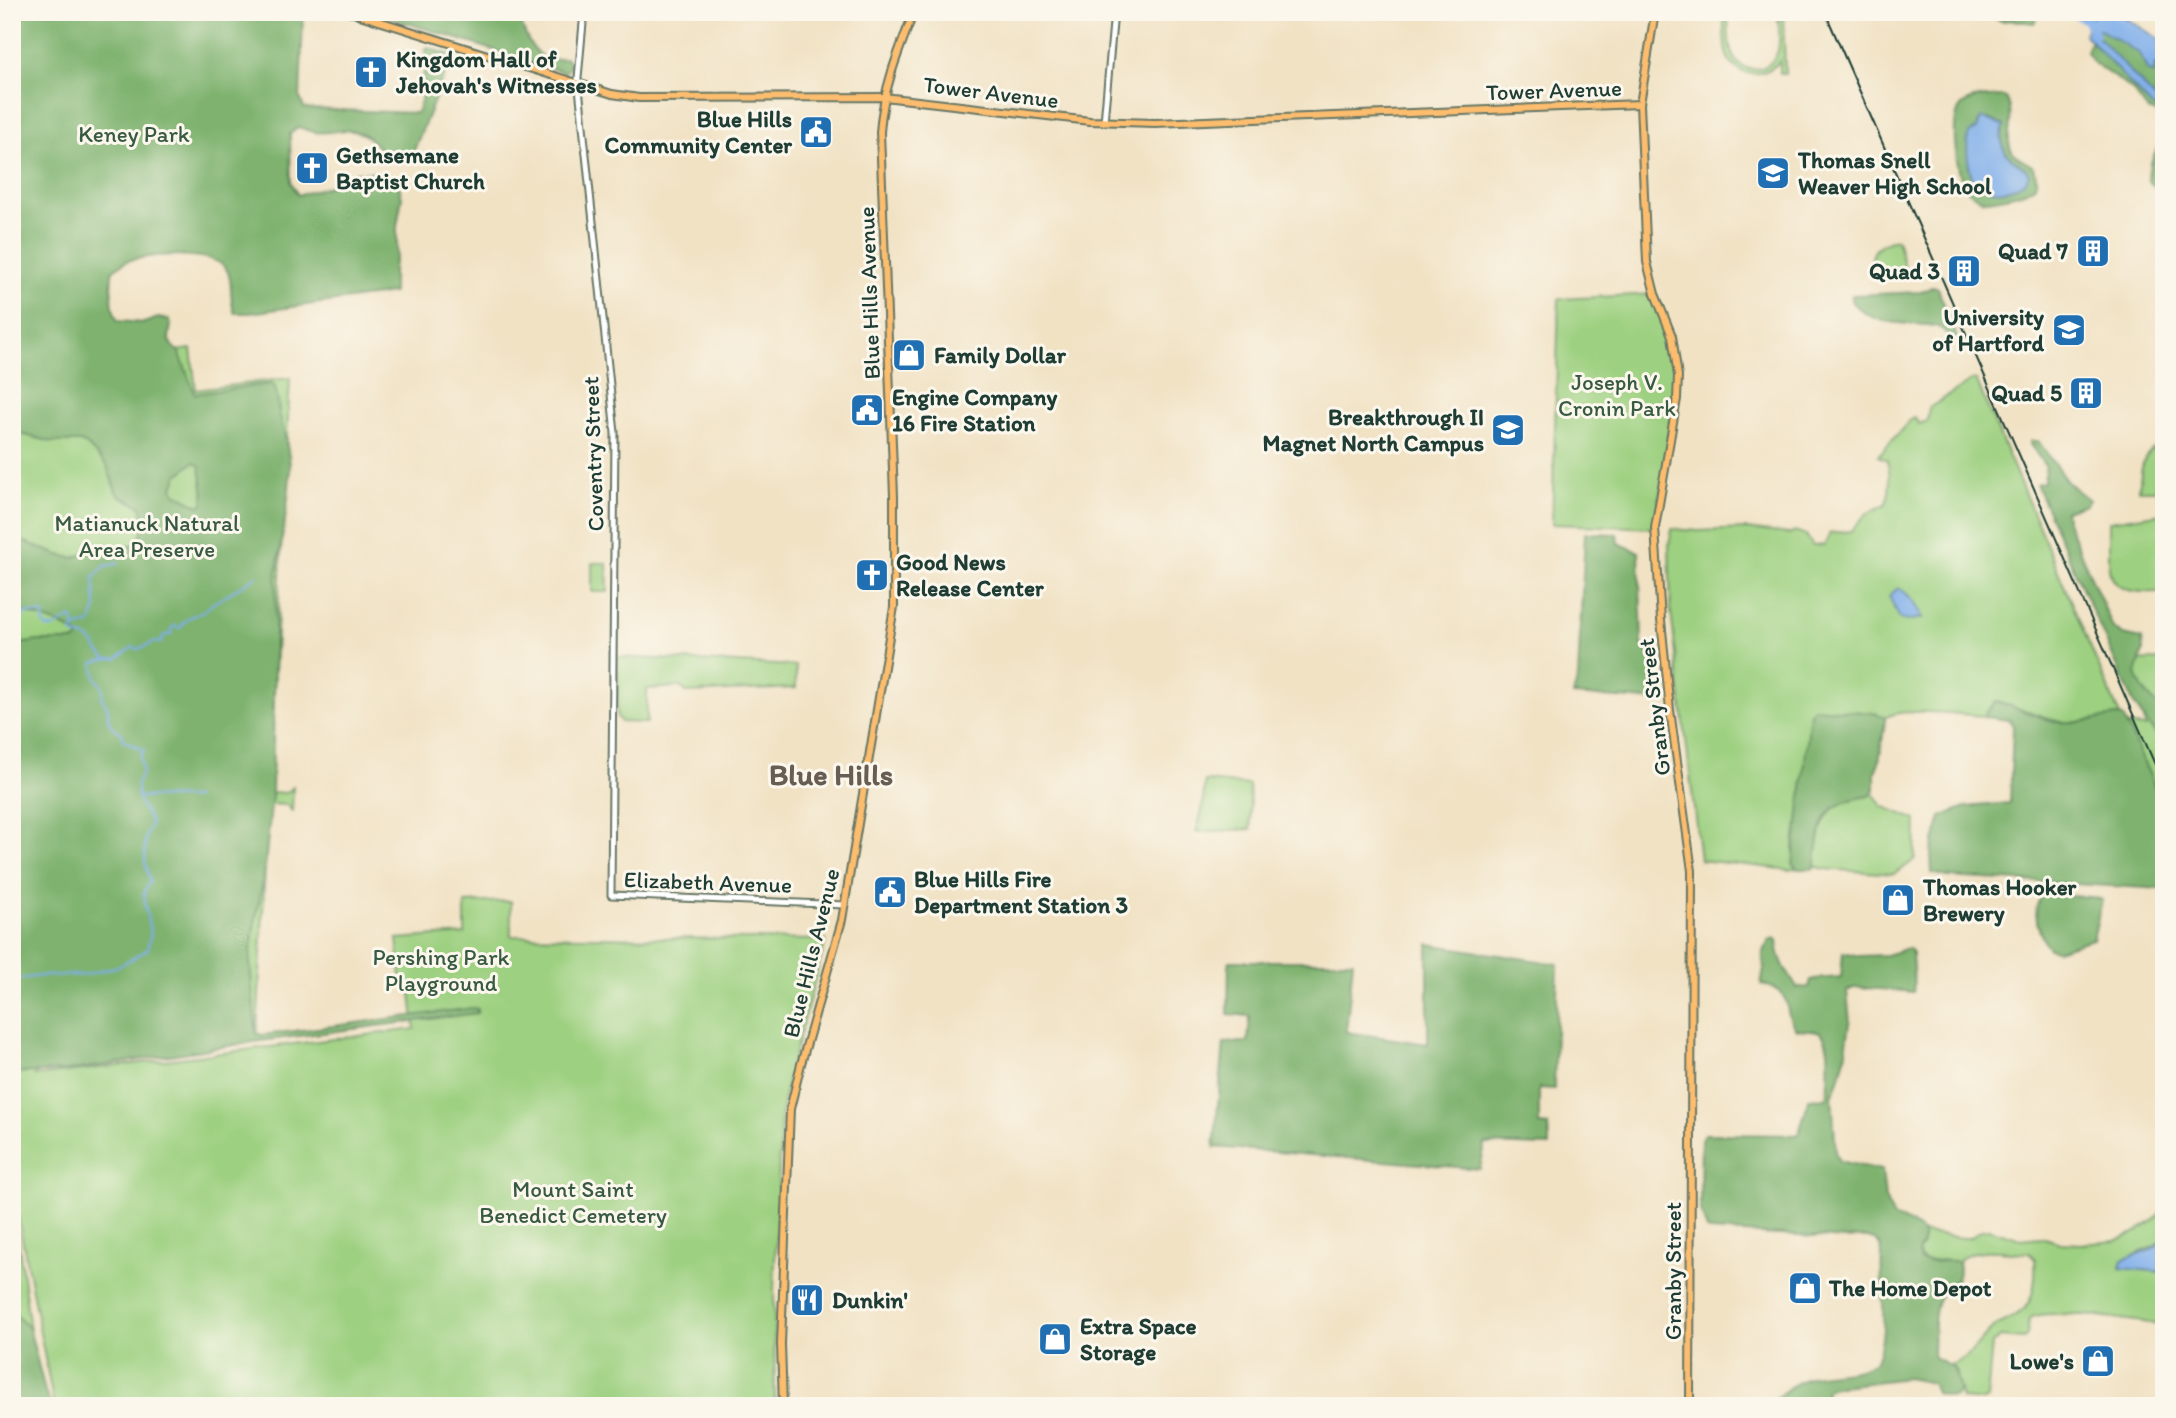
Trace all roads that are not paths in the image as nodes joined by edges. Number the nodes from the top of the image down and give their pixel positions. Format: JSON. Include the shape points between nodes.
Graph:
{"nodes":[{"id":1,"x":350,"y":12,"type":"edge"},
{"id":2,"x":584,"y":12,"type":"edge"},
{"id":3,"x":914,"y":12,"type":"edge"},
{"id":4,"x":1114,"y":12,"type":"edge"},
{"id":5,"x":1656,"y":12,"type":"edge"},
{"id":6,"x":579,"y":84,"type":"junction"},
{"id":7,"x":884,"y":97,"type":"junction"},
{"id":8,"x":1640,"y":104,"type":"junction"},
{"id":9,"x":1104,"y":122,"type":"junction"},
{"id":10,"x":611,"y":895,"type":"joint"},
{"id":11,"x":845,"y":905,"type":"junction"},
{"id":12,"x":783,"y":1406,"type":"edge"},
{"id":13,"x":1690,"y":1406,"type":"edge"}],
"edges":[{"from":1,"to":6,"type":"main road","name":"Tower Avenue"},
{"from":2,"to":6,"type":"street","name":"Coventry Street"},
{"from":3,"to":7,"type":"main road","name":"Blue Hills Avenue"},
{"from":4,"to":9,"type":"street"},
{"from":5,"to":8,"type":"main road","name":"Granby Street"},
{"from":6,"to":7,"type":"main road","name":"Tower Avenue","via":[[639,98]]},
{"from":6,"to":10,"type":"street","name":"Coventry Street","via":[[615,433]]},
{"from":7,"to":9,"type":"main road","name":"Tower Avenue"},
{"from":7,"to":11,"type":"main road","name":"Blue Hills Avenue","via":[[880,132],[895,501],[894,607]]},
{"from":8,"to":9,"type":"main road","name":"Tower Avenue"},
{"from":8,"to":13,"type":"main road","name":"Granby Street","via":[[1647,262],[1671,336],[1678,376],[1656,528],[1670,712],[1692,871]]},
{"from":10,"to":11,"type":"street","name":"Elizabeth Avenue"},
{"from":11,"to":12,"type":"main road","name":"Blue Hills Avenue","via":[[790,1109]]}]}
